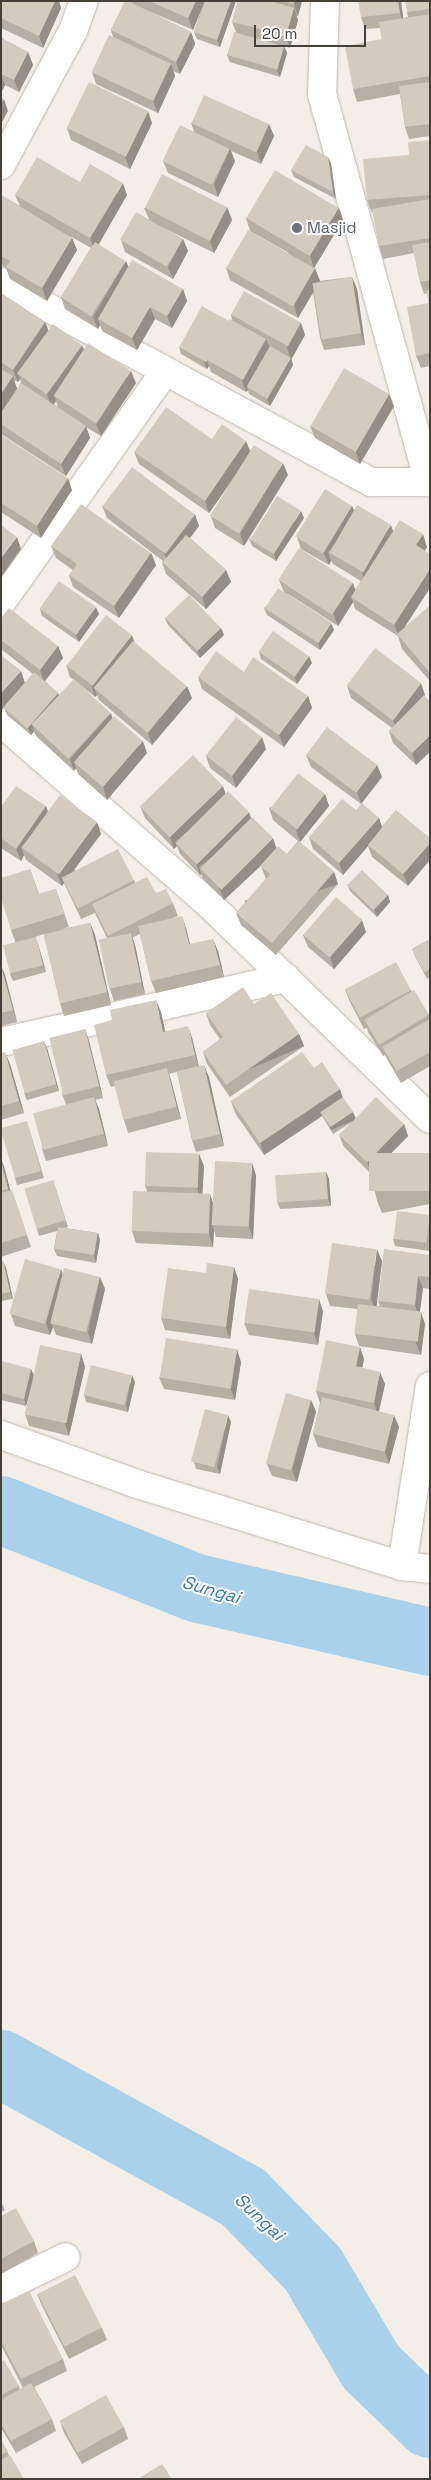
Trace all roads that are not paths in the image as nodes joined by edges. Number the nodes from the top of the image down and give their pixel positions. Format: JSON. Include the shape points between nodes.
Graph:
{"nodes":[{"id":1,"x":84,"y":1,"type":"edge"},
{"id":2,"x":325,"y":1,"type":"edge"},
{"id":3,"x":1,"y":165,"type":"edge"},
{"id":4,"x":1,"y":282,"type":"edge"},
{"id":5,"x":165,"y":371,"type":"junction"},
{"id":6,"x":429,"y":483,"type":"edge"},
{"id":7,"x":1,"y":603,"type":"edge"},
{"id":8,"x":1,"y":722,"type":"edge"},
{"id":9,"x":286,"y":978,"type":"junction"},
{"id":10,"x":1,"y":1042,"type":"edge"},
{"id":11,"x":430,"y":1119,"type":"edge"},
{"id":12,"x":430,"y":1386,"type":"edge"},
{"id":13,"x":1,"y":1435,"type":"edge"},
{"id":14,"x":402,"y":1566,"type":"junction"},
{"id":15,"x":430,"y":1570,"type":"edge"},
{"id":16,"x":66,"y":2257,"type":"dead end"},
{"id":17,"x":1,"y":2289,"type":"edge"}],
"edges":[{"from":1,"to":3,"type":"street","via":[[73,31]]},
{"from":2,"to":6,"type":"street","via":[[322,94]]},
{"from":4,"to":5,"type":"street"},
{"from":5,"to":6,"type":"street","via":[[371,482]]},
{"from":5,"to":7,"type":"street"},
{"from":8,"to":9,"type":"street","via":[[209,904]]},
{"from":9,"to":10,"type":"street"},
{"from":9,"to":11,"type":"street"},
{"from":12,"to":14,"type":"street"},
{"from":13,"to":14,"type":"street","via":[[137,1484]]},
{"from":14,"to":15,"type":"street"},
{"from":16,"to":17,"type":"street"}]}
